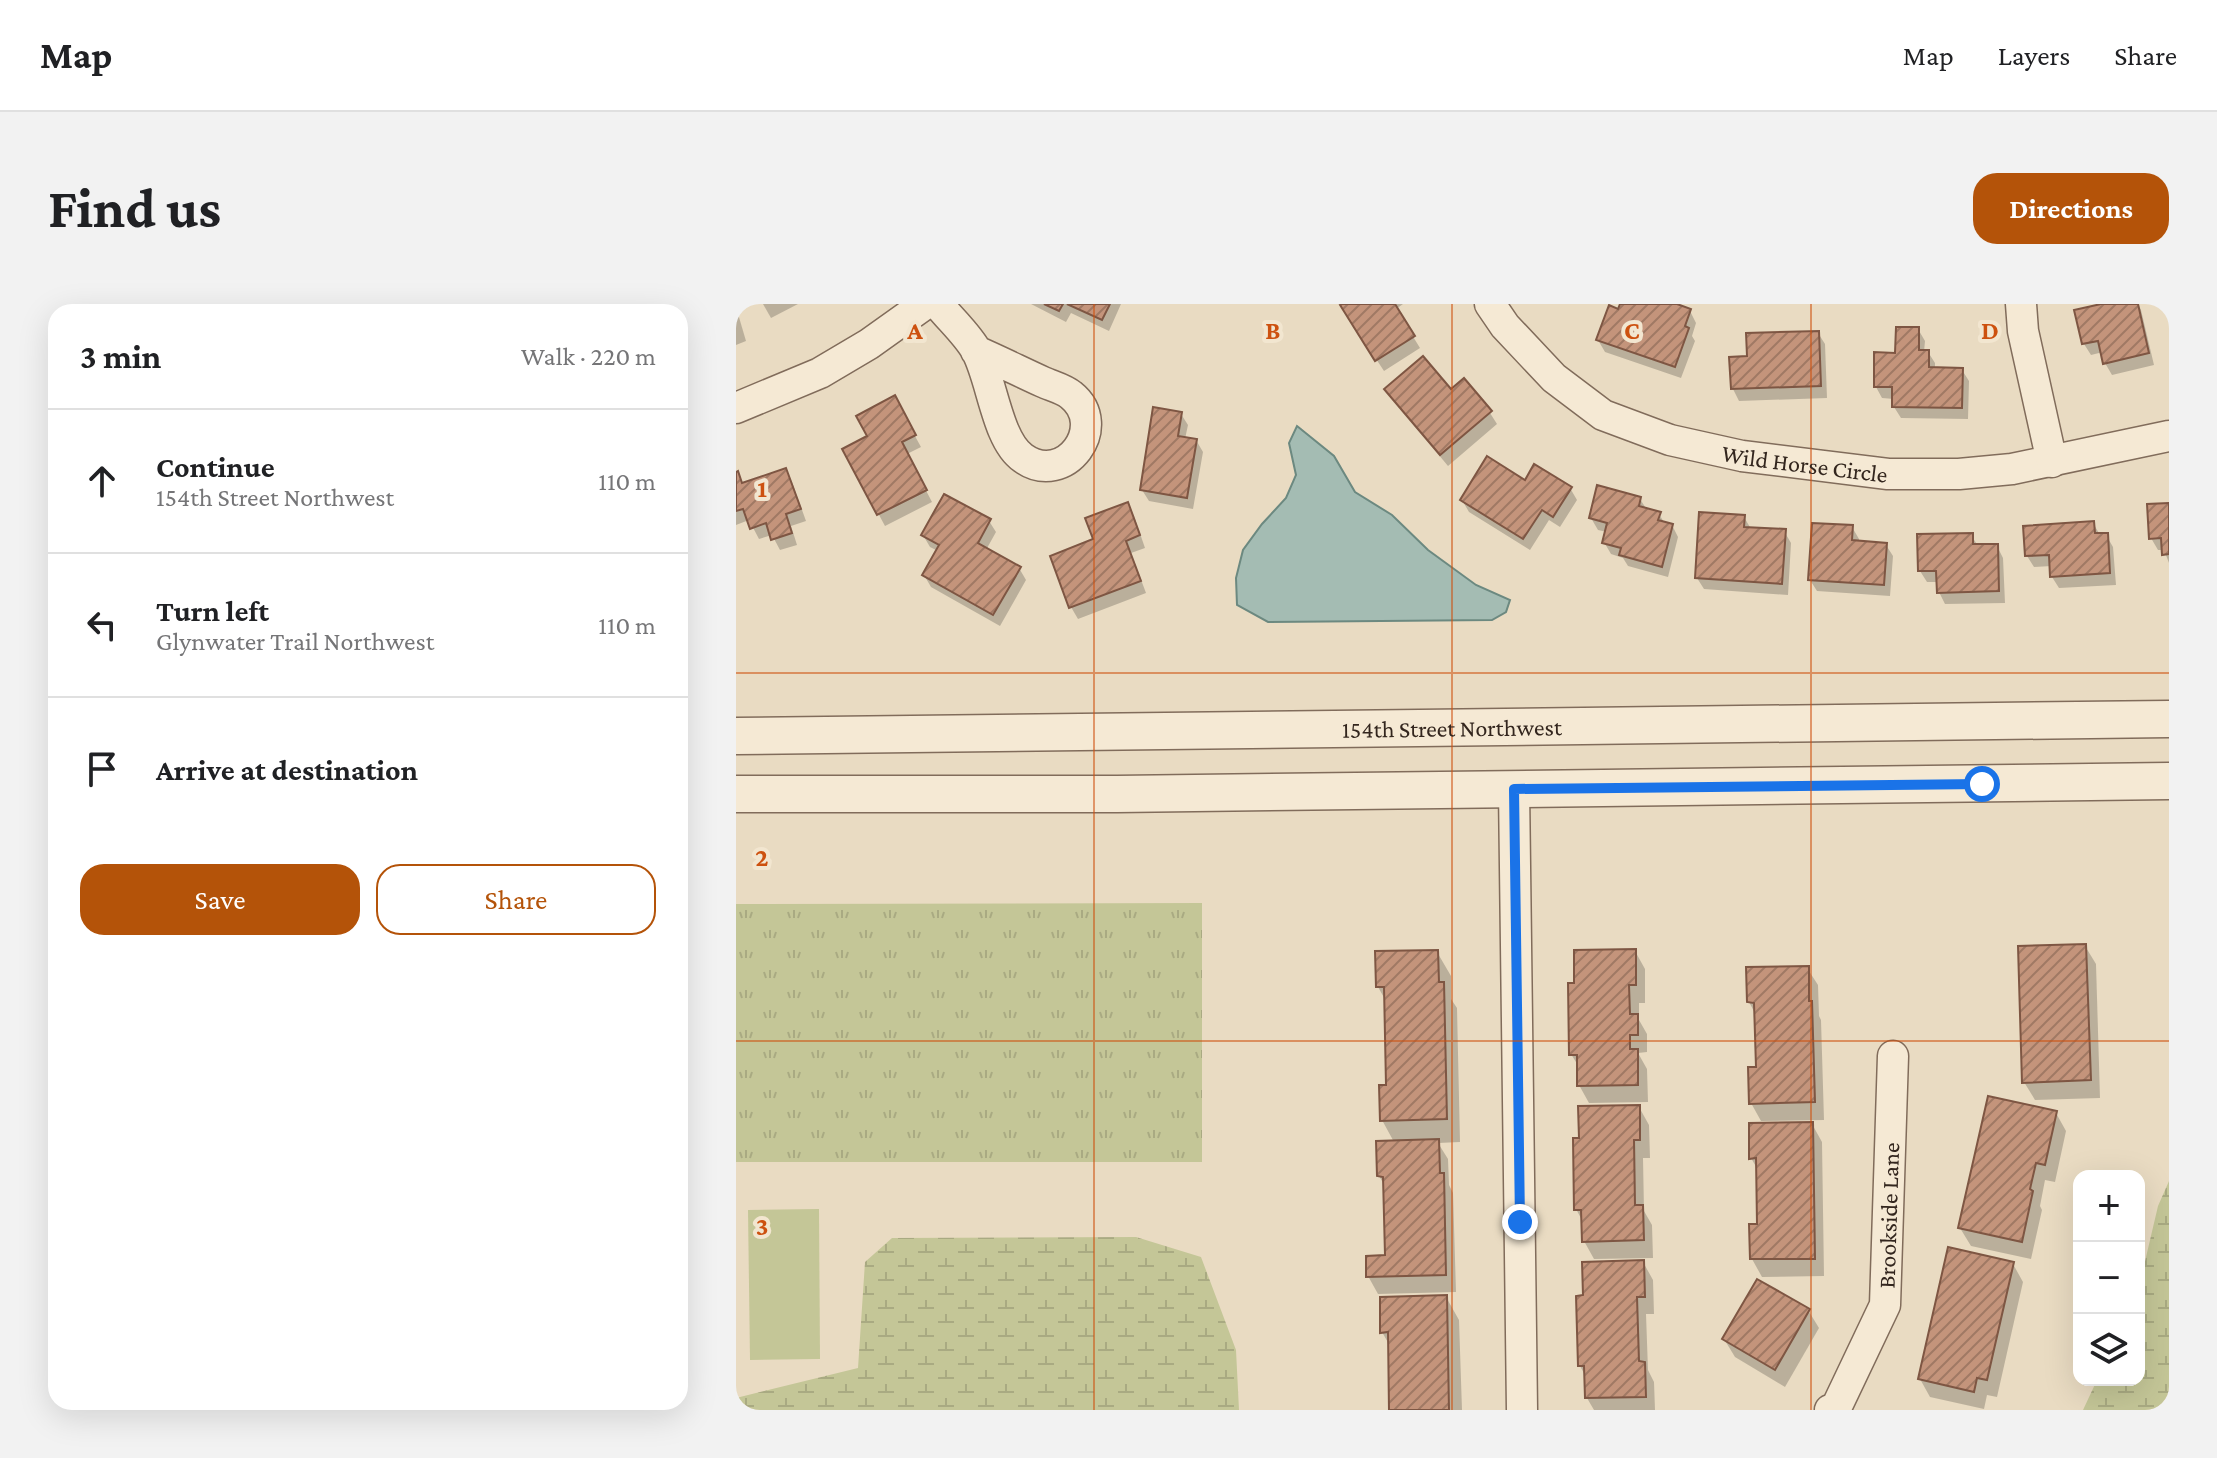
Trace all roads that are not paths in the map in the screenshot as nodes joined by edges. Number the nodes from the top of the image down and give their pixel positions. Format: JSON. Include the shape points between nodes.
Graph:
{"nodes":[{"id":1,"x":925,"y":304,"type":"edge"},
{"id":2,"x":938,"y":304,"type":"edge"},
{"id":3,"x":1490,"y":304,"type":"edge"},
{"id":4,"x":2021,"y":304,"type":"edge"},
{"id":5,"x":976,"y":351,"type":"dead end"},
{"id":6,"x":736,"y":408,"type":"edge"},
{"id":7,"x":2169,"y":436,"type":"edge"},
{"id":8,"x":2052,"y":462,"type":"junction"},
{"id":9,"x":2169,"y":719,"type":"edge"},
{"id":10,"x":736,"y":736,"type":"edge"},
{"id":11,"x":2169,"y":781,"type":"edge"},
{"id":12,"x":1514,"y":789,"type":"junction"},
{"id":13,"x":736,"y":794,"type":"edge"},
{"id":14,"x":1893,"y":1056,"type":"dead end"},
{"id":15,"x":1522,"y":1410,"type":"edge"},
{"id":16,"x":1830,"y":1410,"type":"edge"}],
"edges":[{"from":1,"to":6,"type":"street","via":[[820,373]]},
{"from":2,"to":5,"type":"street"},
{"from":3,"to":8,"type":"street","name":"Wild Horse Circle","via":[[1554,378],[1603,415],[1670,440],[1742,456],[1888,474],[1959,474]]},
{"from":4,"to":8,"type":"street"},
{"from":7,"to":8,"type":"street","name":"Wild Horse Circle"},
{"from":9,"to":10,"type":"street","name":"154th Street Northwest"},
{"from":11,"to":12,"type":"street"},
{"from":12,"to":13,"type":"street"},
{"from":12,"to":15,"type":"street"},
{"from":14,"to":16,"type":"street","name":"Brookside Lane","via":[[1885,1305],[1836,1408]]}]}
